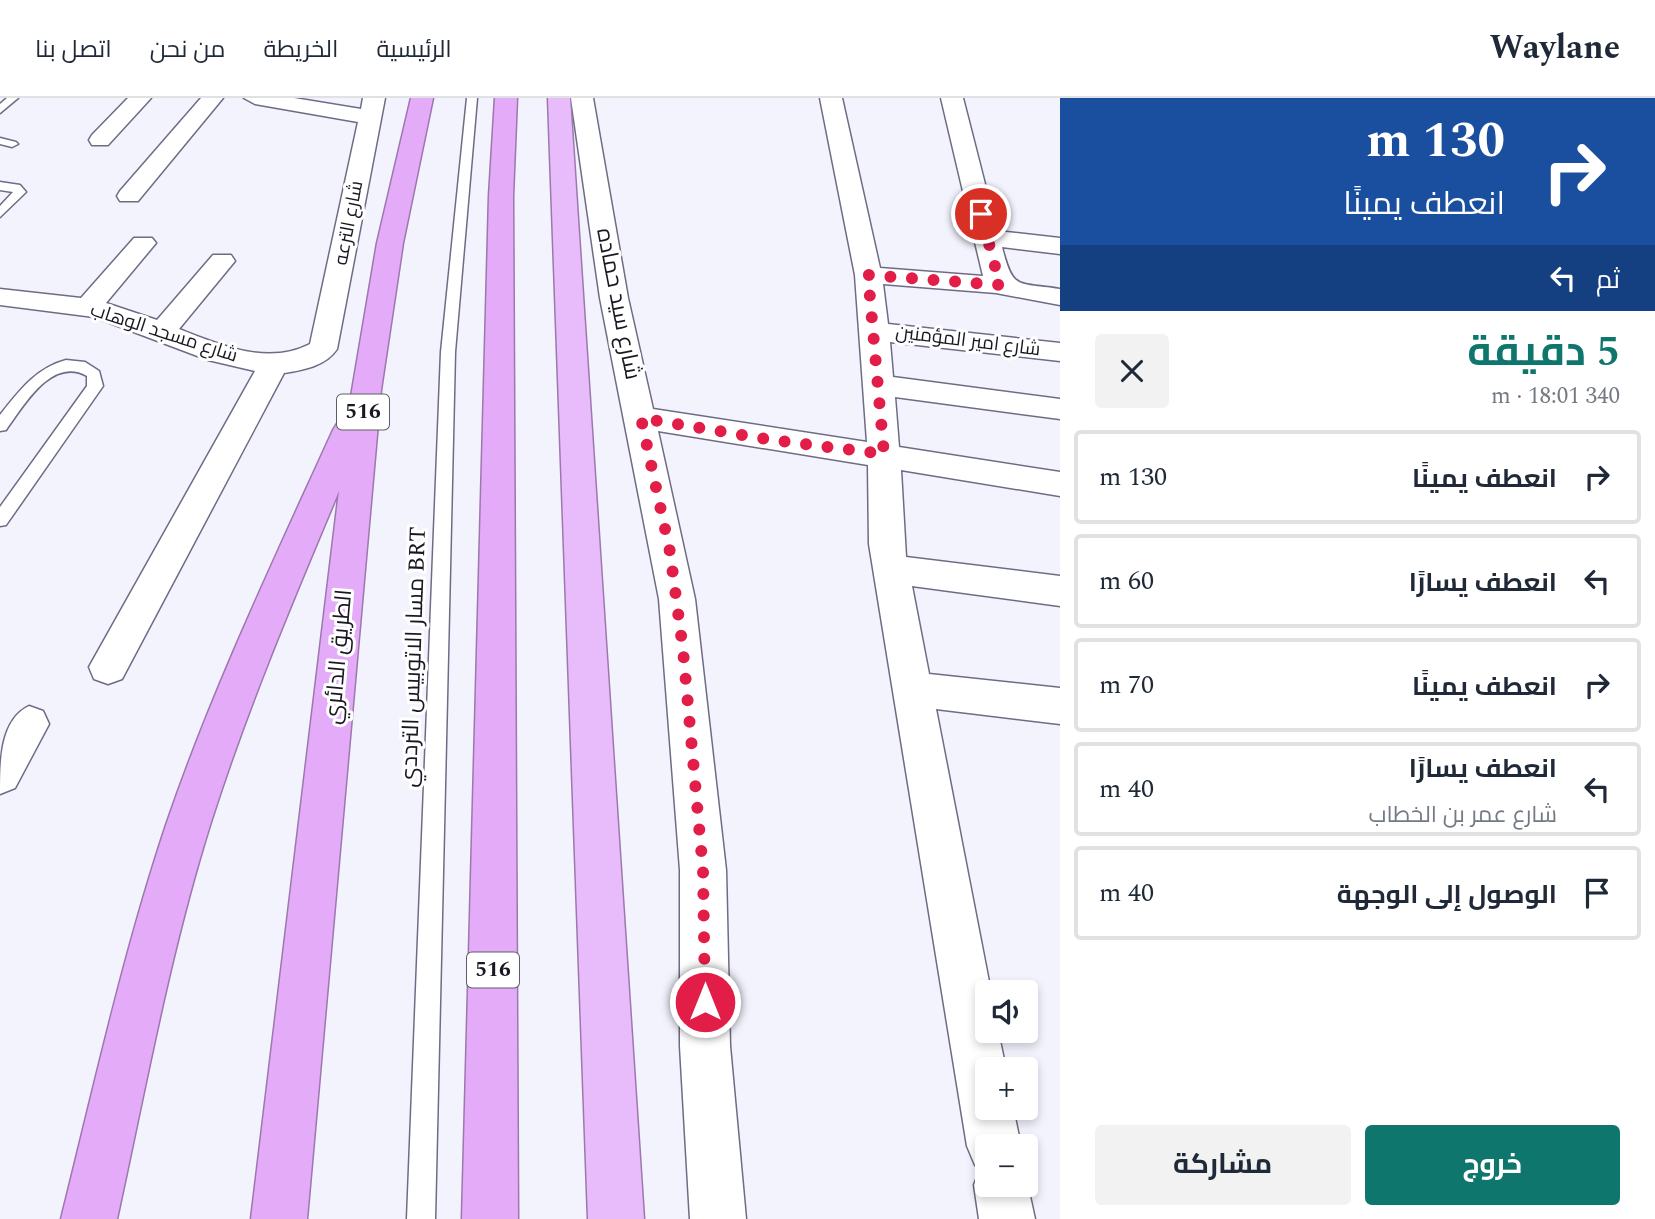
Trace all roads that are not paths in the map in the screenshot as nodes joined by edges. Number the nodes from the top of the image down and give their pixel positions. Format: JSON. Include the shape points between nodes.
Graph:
{"nodes":[{"id":1,"x":13,"y":98,"type":"edge"},
{"id":2,"x":140,"y":98,"type":"edge"},
{"id":3,"x":212,"y":98,"type":"edge"},
{"id":4,"x":256,"y":98,"type":"edge"},
{"id":5,"x":422,"y":98,"type":"edge"},
{"id":6,"x":472,"y":98,"type":"edge"},
{"id":7,"x":506,"y":98,"type":"edge"},
{"id":8,"x":559,"y":98,"type":"edge"},
{"id":9,"x":582,"y":98,"type":"edge"},
{"id":10,"x":831,"y":98,"type":"edge"},
{"id":11,"x":952,"y":98,"type":"edge"},
{"id":12,"x":372,"y":107,"type":"edge"},
{"id":13,"x":0,"y":110,"type":"edge"},
{"id":14,"x":100,"y":140,"type":"dead end"},
{"id":15,"x":0,"y":141,"type":"edge"},
{"id":16,"x":12,"y":144,"type":"dead end"},
{"id":17,"x":0,"y":186,"type":"edge"},
{"id":18,"x":129,"y":196,"type":"dead end"},
{"id":19,"x":0,"y":213,"type":"edge"},
{"id":20,"x":986,"y":237,"type":"junction"},
{"id":21,"x":143,"y":243,"type":"dead end"},
{"id":22,"x":1060,"y":246,"type":"edge"},
{"id":23,"x":222,"y":261,"type":"dead end"},
{"id":24,"x":868,"y":275,"type":"junction"},
{"id":25,"x":1000,"y":285,"type":"junction"},
{"id":26,"x":0,"y":297,"type":"edge"},
{"id":27,"x":1060,"y":297,"type":"edge"},
{"id":28,"x":88,"y":307,"type":"junction"},
{"id":29,"x":875,"y":331,"type":"junction"},
{"id":30,"x":160,"y":334,"type":"junction"},
{"id":31,"x":323,"y":349,"type":"joint"},
{"id":32,"x":1060,"y":352,"type":"edge"},
{"id":33,"x":274,"y":363,"type":"junction"},
{"id":34,"x":878,"y":385,"type":"junction"},
{"id":35,"x":366,"y":390,"type":"junction"},
{"id":36,"x":1060,"y":409,"type":"edge"},
{"id":37,"x":641,"y":418,"type":"junction"},
{"id":38,"x":0,"y":426,"type":"edge"},
{"id":39,"x":884,"y":454,"type":"junction"},
{"id":40,"x":1060,"y":484,"type":"edge"},
{"id":41,"x":0,"y":520,"type":"edge"},
{"id":42,"x":892,"y":569,"type":"junction"},
{"id":43,"x":1060,"y":591,"type":"edge"},
{"id":44,"x":108,"y":667,"type":"dead end"},
{"id":45,"x":912,"y":689,"type":"junction"},
{"id":46,"x":1060,"y":706,"type":"edge"},
{"id":47,"x":29,"y":724,"type":"dead end"},
{"id":48,"x":0,"y":774,"type":"edge"},
{"id":49,"x":992,"y":1134,"type":"edge"},
{"id":50,"x":1003,"y":1197,"type":"edge"},
{"id":51,"x":89,"y":1219,"type":"edge"},
{"id":52,"x":279,"y":1219,"type":"edge"},
{"id":53,"x":421,"y":1219,"type":"edge"},
{"id":54,"x":490,"y":1219,"type":"edge"},
{"id":55,"x":616,"y":1219,"type":"edge"},
{"id":56,"x":719,"y":1219,"type":"edge"},
{"id":57,"x":1007,"y":1219,"type":"edge"}],
"edges":[{"from":1,"to":13,"type":"lane"},
{"from":2,"to":14,"type":"street"},
{"from":3,"to":18,"type":"street"},
{"from":4,"to":12,"type":"street"},
{"from":5,"to":35,"type":"highway","name":"الطريق الدائري","number":"516","via":[[390,243]]},
{"from":6,"to":53,"type":"lane","name":"مسار الاتوبيس الترددي BRT","via":[[448,352]]},
{"from":7,"to":54,"type":"highway","number":"516","via":[[501,196]]},
{"from":8,"to":55,"type":"highway"},
{"from":9,"to":37,"type":"street","name":"شارع سيد حماده","via":[[614,299]]},
{"from":10,"to":24,"type":"street"},
{"from":11,"to":20,"type":"street"},
{"from":12,"to":31,"type":"street","name":"شارع الترعه"},
{"from":15,"to":16,"type":"lane"},
{"from":17,"to":19,"type":"lane","via":[[20,192]]},
{"from":20,"to":22,"type":"street"},
{"from":20,"to":25,"type":"street"},
{"from":21,"to":28,"type":"street"},
{"from":23,"to":30,"type":"street"},
{"from":24,"to":25,"type":"street"},
{"from":24,"to":29,"type":"street"},
{"from":25,"to":27,"type":"street"},
{"from":26,"to":28,"type":"street","name":"شارع مسجد الوهاب"},
{"from":28,"to":30,"type":"street","name":"شارع مسجد الوهاب"},
{"from":29,"to":32,"type":"street","name":"شارع امير المؤمنين"},
{"from":29,"to":34,"type":"street"},
{"from":30,"to":33,"type":"street","name":"شارع مسجد الوهاب","via":[[213,352]]},
{"from":31,"to":33,"type":"street","name":"شارع مسجد الوهاب","via":[[302,362]]},
{"from":33,"to":44,"type":"street"},
{"from":34,"to":36,"type":"street"},
{"from":34,"to":39,"type":"street"},
{"from":35,"to":51,"type":"highway","via":[[252,652],[192,814],[151,958]]},
{"from":35,"to":52,"type":"highway","name":"الطريق الدائري","number":"516"},
{"from":37,"to":39,"type":"street"},
{"from":37,"to":56,"type":"street","name":"شارع سيد حماده","via":[[670,552],[683,650],[703,870],[705,1046]]},
{"from":38,"to":41,"type":"lane","via":[[41,375],[71,366],[94,374],[95,386]]},
{"from":39,"to":40,"type":"street"},
{"from":39,"to":42,"type":"street","via":[[885,534]]},
{"from":42,"to":43,"type":"street"},
{"from":42,"to":45,"type":"street"},
{"from":45,"to":46,"type":"street"},
{"from":45,"to":49,"type":"street"},
{"from":47,"to":48,"type":"street"},
{"from":50,"to":57,"type":"street"}]}
